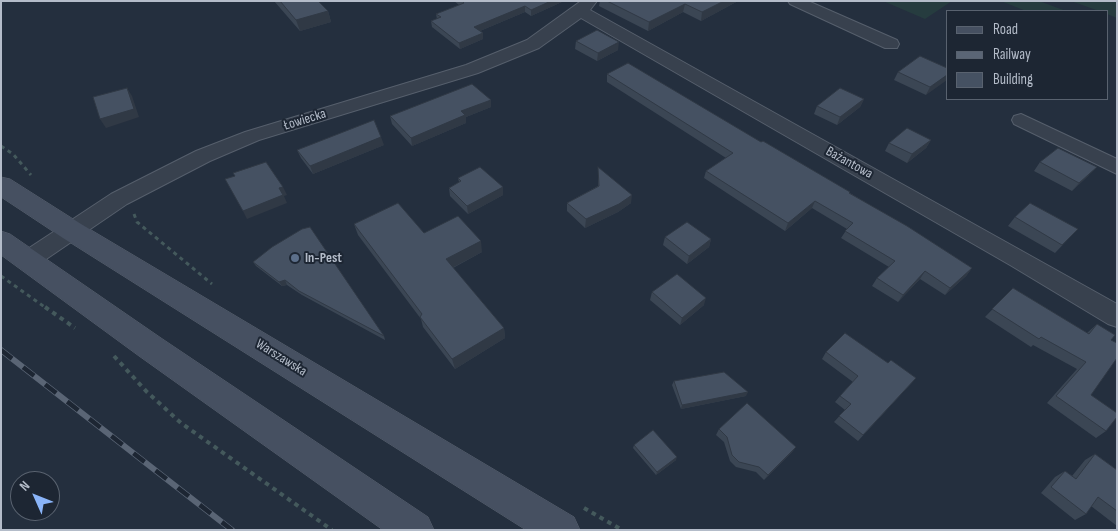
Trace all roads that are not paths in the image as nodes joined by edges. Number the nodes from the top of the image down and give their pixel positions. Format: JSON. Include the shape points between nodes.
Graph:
{"nodes":[{"id":1,"x":794,"y":1,"type":"edge"},
{"id":2,"x":585,"y":6,"type":"edge"},
{"id":3,"x":891,"y":44,"type":"dead end"},
{"id":4,"x":1022,"y":120,"type":"dead end"},
{"id":5,"x":1117,"y":167,"type":"edge"},
{"id":6,"x":1,"y":185,"type":"edge"},
{"id":7,"x":72,"y":230,"type":"junction"},
{"id":8,"x":1,"y":241,"type":"edge"},
{"id":9,"x":28,"y":260,"type":"junction"},
{"id":10,"x":1117,"y":316,"type":"edge"},
{"id":11,"x":415,"y":530,"type":"edge"},
{"id":12,"x":561,"y":530,"type":"edge"}],
"edges":[{"from":1,"to":3,"type":"street"},
{"from":2,"to":7,"type":"street","name":"Łowiecka","via":[[533,44],[472,69],[252,136],[203,156],[119,199]]},
{"from":2,"to":10,"type":"street","name":"Bażantowa"},
{"from":4,"to":5,"type":"street"},
{"from":6,"to":7,"type":"main road","name":"Warszawska"},
{"from":7,"to":9,"type":"street","name":"Łowiecka"},
{"from":7,"to":12,"type":"main road","name":"Warszawska"},
{"from":8,"to":9,"type":"main road"},
{"from":9,"to":11,"type":"main road"}]}
